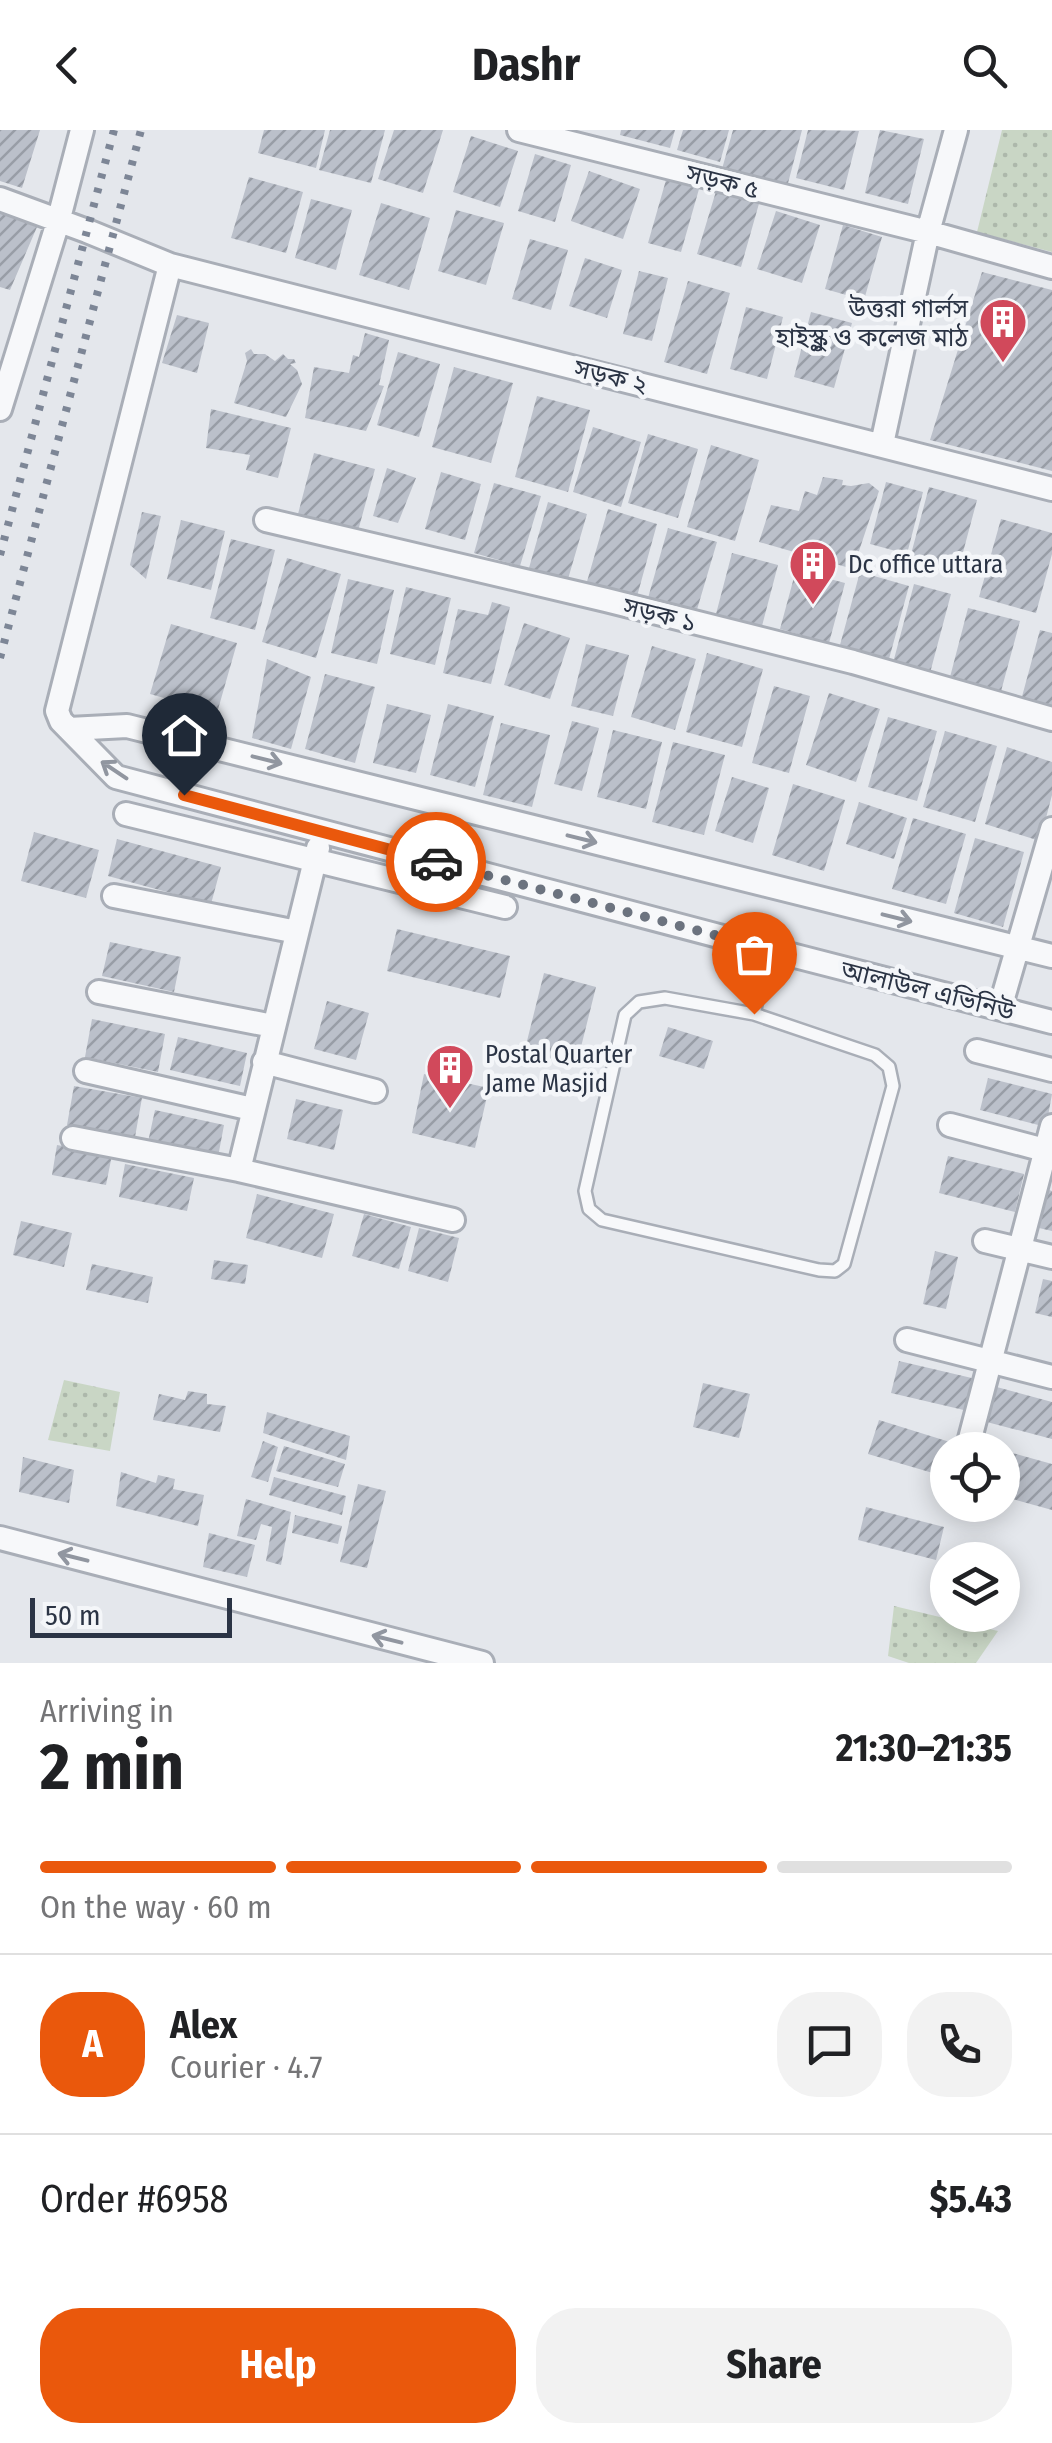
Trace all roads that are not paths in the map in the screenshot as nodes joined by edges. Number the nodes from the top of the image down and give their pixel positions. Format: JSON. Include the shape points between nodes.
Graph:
{"nodes":[{"id":1,"x":82,"y":130,"type":"edge"},
{"id":2,"x":519,"y":130,"type":"edge"},
{"id":3,"x":956,"y":130,"type":"edge"},
{"id":4,"x":0,"y":199,"type":"edge"},
{"id":5,"x":58,"y":222,"type":"junction"},
{"id":6,"x":928,"y":232,"type":"junction"},
{"id":7,"x":170,"y":265,"type":"junction"},
{"id":8,"x":1052,"y":267,"type":"edge"},
{"id":9,"x":0,"y":409,"type":"edge"},
{"id":10,"x":882,"y":444,"type":"junction"},
{"id":11,"x":1052,"y":489,"type":"edge"},
{"id":12,"x":266,"y":520,"type":"dead end"},
{"id":13,"x":1052,"y":718,"type":"edge"},
{"id":14,"x":68,"y":729,"type":"junction"},
{"id":15,"x":126,"y":814,"type":"dead end"},
{"id":16,"x":1052,"y":829,"type":"edge"},
{"id":17,"x":322,"y":832,"type":"junction"},
{"id":18,"x":315,"y":860,"type":"junction"},
{"id":19,"x":114,"y":896,"type":"dead end"},
{"id":20,"x":505,"y":907,"type":"dead end"},
{"id":21,"x":297,"y":932,"type":"junction"},
{"id":22,"x":1017,"y":948,"type":"junction"},
{"id":23,"x":768,"y":949,"type":"junction"},
{"id":24,"x":1052,"y":956,"type":"edge"},
{"id":25,"x":100,"y":992,"type":"dead end"},
{"id":26,"x":1000,"y":1008,"type":"junction"},
{"id":27,"x":754,"y":1014,"type":"junction"},
{"id":28,"x":1052,"y":1022,"type":"edge"},
{"id":29,"x":273,"y":1026,"type":"junction"},
{"id":30,"x":977,"y":1051,"type":"dead end"},
{"id":31,"x":264,"y":1062,"type":"junction"},
{"id":32,"x":1052,"y":1070,"type":"edge"},
{"id":33,"x":86,"y":1071,"type":"dead end"},
{"id":34,"x":375,"y":1091,"type":"dead end"},
{"id":35,"x":252,"y":1109,"type":"junction"},
{"id":36,"x":950,"y":1125,"type":"dead end"},
{"id":37,"x":1052,"y":1126,"type":"edge"},
{"id":38,"x":72,"y":1138,"type":"dead end"},
{"id":39,"x":1049,"y":1151,"type":"edge"},
{"id":40,"x":239,"y":1170,"type":"junction"},
{"id":41,"x":453,"y":1220,"type":"dead end"},
{"id":42,"x":985,"y":1241,"type":"dead end"},
{"id":43,"x":1020,"y":1249,"type":"junction"},
{"id":44,"x":1052,"y":1257,"type":"edge"},
{"id":45,"x":907,"y":1340,"type":"dead end"},
{"id":46,"x":990,"y":1361,"type":"junction"},
{"id":47,"x":1052,"y":1377,"type":"edge"},
{"id":48,"x":972,"y":1432,"type":"edge"},
{"id":49,"x":6,"y":1540,"type":"edge"},
{"id":50,"x":482,"y":1663,"type":"edge"}],
"edges":[{"from":1,"to":5,"type":"street"},
{"from":2,"to":6,"type":"street","name":"সড়ক ৫"},
{"from":3,"to":6,"type":"street"},
{"from":4,"to":5,"type":"street","name":"সড়ক ২"},
{"from":5,"to":7,"type":"street","name":"সড়ক ২"},
{"from":5,"to":9,"type":"street"},
{"from":6,"to":8,"type":"street","name":"সড়ক ৫"},
{"from":6,"to":10,"type":"street"},
{"from":7,"to":10,"type":"street","name":"সড়ক ২"},
{"from":7,"to":14,"type":"street","via":[[60,691],[57,710]]},
{"from":10,"to":11,"type":"street","name":"সড়ক ২"},
{"from":12,"to":13,"type":"street","name":"সড়ক ১","via":[[853,662]]},
{"from":17,"to":14,"type":"street","name":"আলাউল এভিনিউ","one_way":true,"via":[[116,777]]},
{"from":14,"to":22,"type":"street","one_way":true,"via":[[127,726]]},
{"from":15,"to":18,"type":"street"},
{"from":16,"to":22,"type":"street"},
{"from":17,"to":18,"type":"street"},
{"from":17,"to":23,"type":"street","name":"আলাউল এভিনিউ"},
{"from":18,"to":20,"type":"street"},
{"from":18,"to":21,"type":"street"},
{"from":19,"to":21,"type":"street"},
{"from":21,"to":29,"type":"street"},
{"from":22,"to":24,"type":"street"},
{"from":22,"to":26,"type":"street"},
{"from":23,"to":26,"type":"street","name":"আলাউল এভিনিউ"},
{"from":23,"to":27,"type":"lane"},
{"from":25,"to":29,"type":"street"},
{"from":26,"to":28,"type":"street","name":"আলাউল এভিনিউ"},
{"from":27,"to":27,"type":"lane","via":[[665,998],[640,1002],[624,1015],[584,1190],[589,1209],[602,1220],[835,1271],[844,1264],[893,1086],[889,1067],[875,1054]]},
{"from":29,"to":31,"type":"street"},
{"from":30,"to":32,"type":"street"},
{"from":31,"to":34,"type":"street"},
{"from":31,"to":35,"type":"street"},
{"from":33,"to":35,"type":"street"},
{"from":35,"to":40,"type":"street"},
{"from":36,"to":39,"type":"street"},
{"from":37,"to":39,"type":"street"},
{"from":38,"to":40,"type":"street"},
{"from":39,"to":43,"type":"street"},
{"from":40,"to":41,"type":"street"},
{"from":42,"to":43,"type":"street"},
{"from":43,"to":44,"type":"street"},
{"from":43,"to":46,"type":"street"},
{"from":45,"to":46,"type":"street"},
{"from":46,"to":47,"type":"street"},
{"from":46,"to":48,"type":"street"},
{"from":50,"to":49,"type":"street","one_way":true}]}
